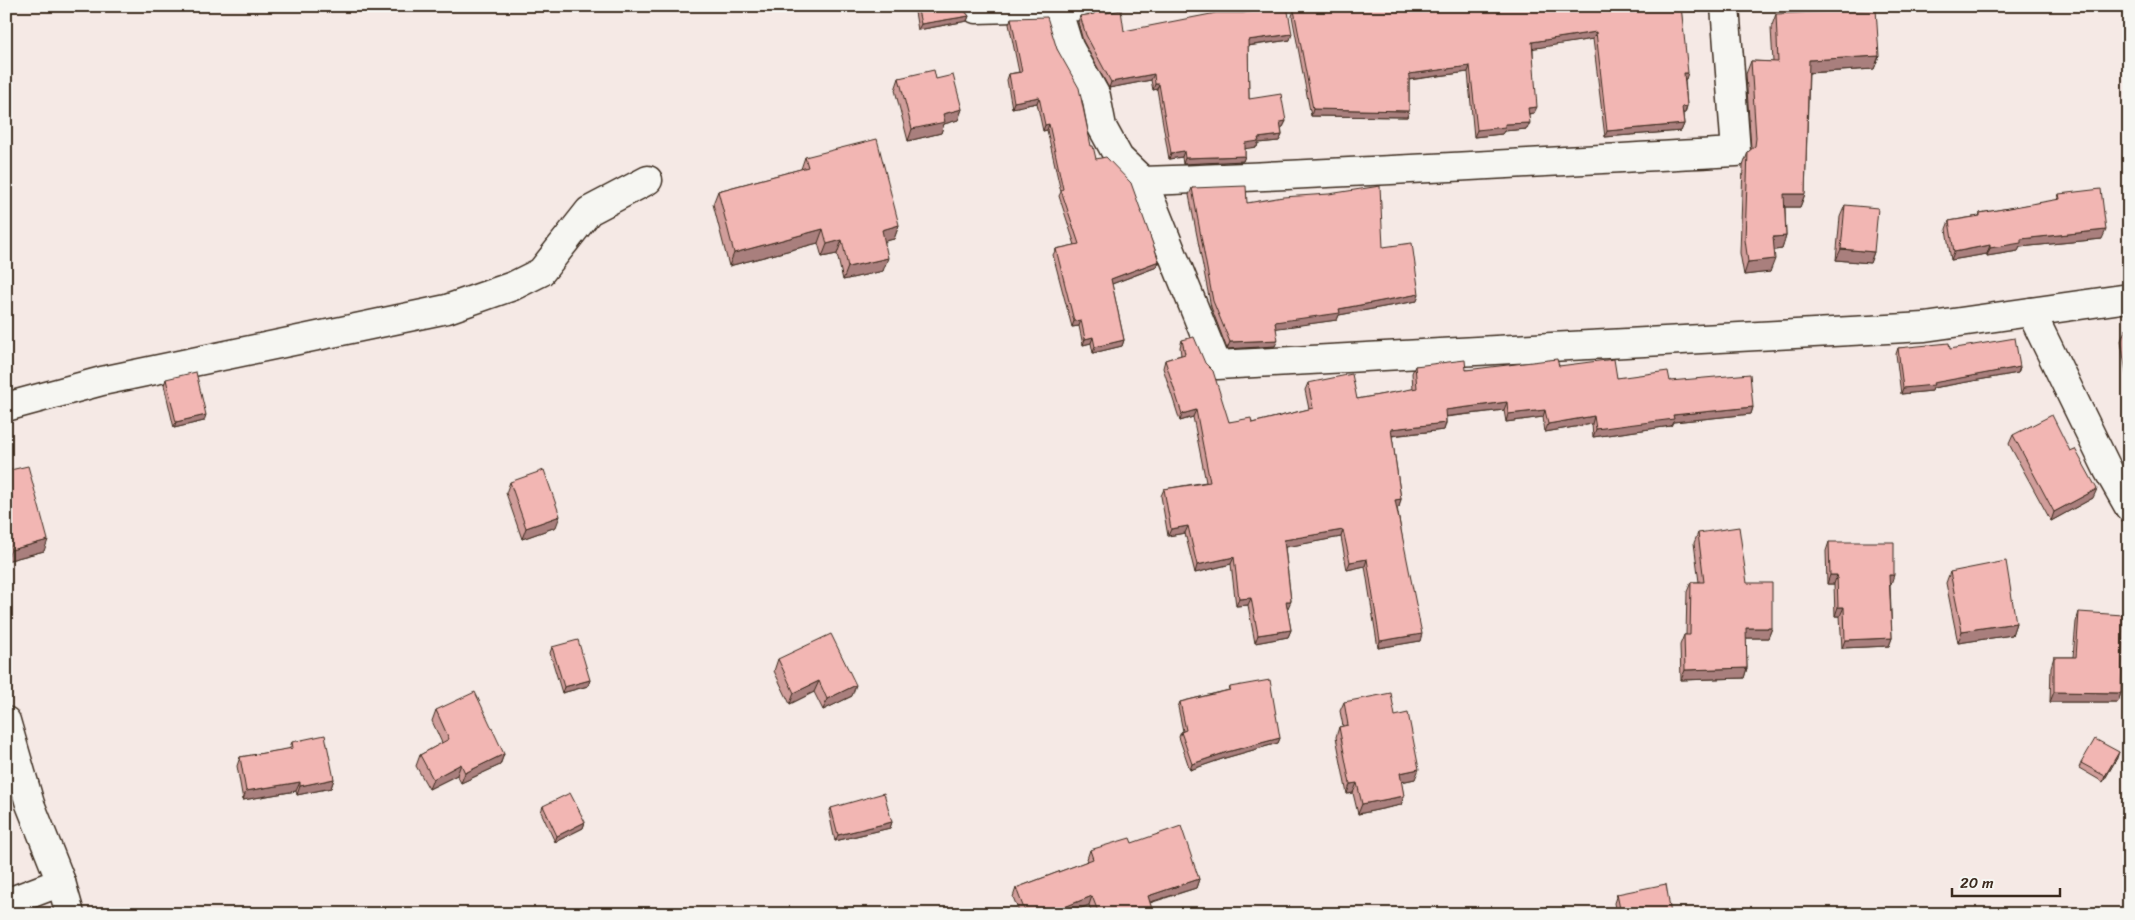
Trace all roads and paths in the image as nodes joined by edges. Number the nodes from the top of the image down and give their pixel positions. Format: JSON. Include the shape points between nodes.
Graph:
{"nodes":[{"id":1,"x":974,"y":6,"type":"edge"},
{"id":2,"x":1084,"y":6,"type":"edge"},
{"id":3,"x":1725,"y":6,"type":"edge"},
{"id":4,"x":1057,"y":8,"type":"junction"},
{"id":5,"x":648,"y":180,"type":"dead end"},
{"id":6,"x":1143,"y":181,"type":"junction"},
{"id":7,"x":2129,"y":298,"type":"edge"},
{"id":8,"x":2031,"y":312,"type":"junction"},
{"id":9,"x":6,"y":408,"type":"edge"},
{"id":10,"x":2129,"y":507,"type":"edge"},
{"id":11,"x":6,"y":721,"type":"edge"},
{"id":12,"x":61,"y":882,"type":"junction"},
{"id":13,"x":6,"y":903,"type":"edge"},
{"id":14,"x":70,"y":914,"type":"edge"}],
"edges":[{"from":1,"to":4,"type":"street","via":[[976,9]]},
{"from":2,"to":4,"type":"street"},
{"from":3,"to":6,"type":"street","via":[[1736,152]]},
{"from":4,"to":6,"type":"street","via":[[1069,47],[1096,96],[1102,127],[1119,158]]},
{"from":5,"to":9,"type":"street","via":[[589,211],[540,272],[513,286],[447,309],[102,381]]},
{"from":6,"to":8,"type":"street","via":[[1218,364],[1925,327]]},
{"from":7,"to":8,"type":"street"},
{"from":8,"to":10,"type":"street"},
{"from":11,"to":12,"type":"street","via":[[30,804]]},
{"from":12,"to":13,"type":"street"},
{"from":12,"to":14,"type":"street"}]}
